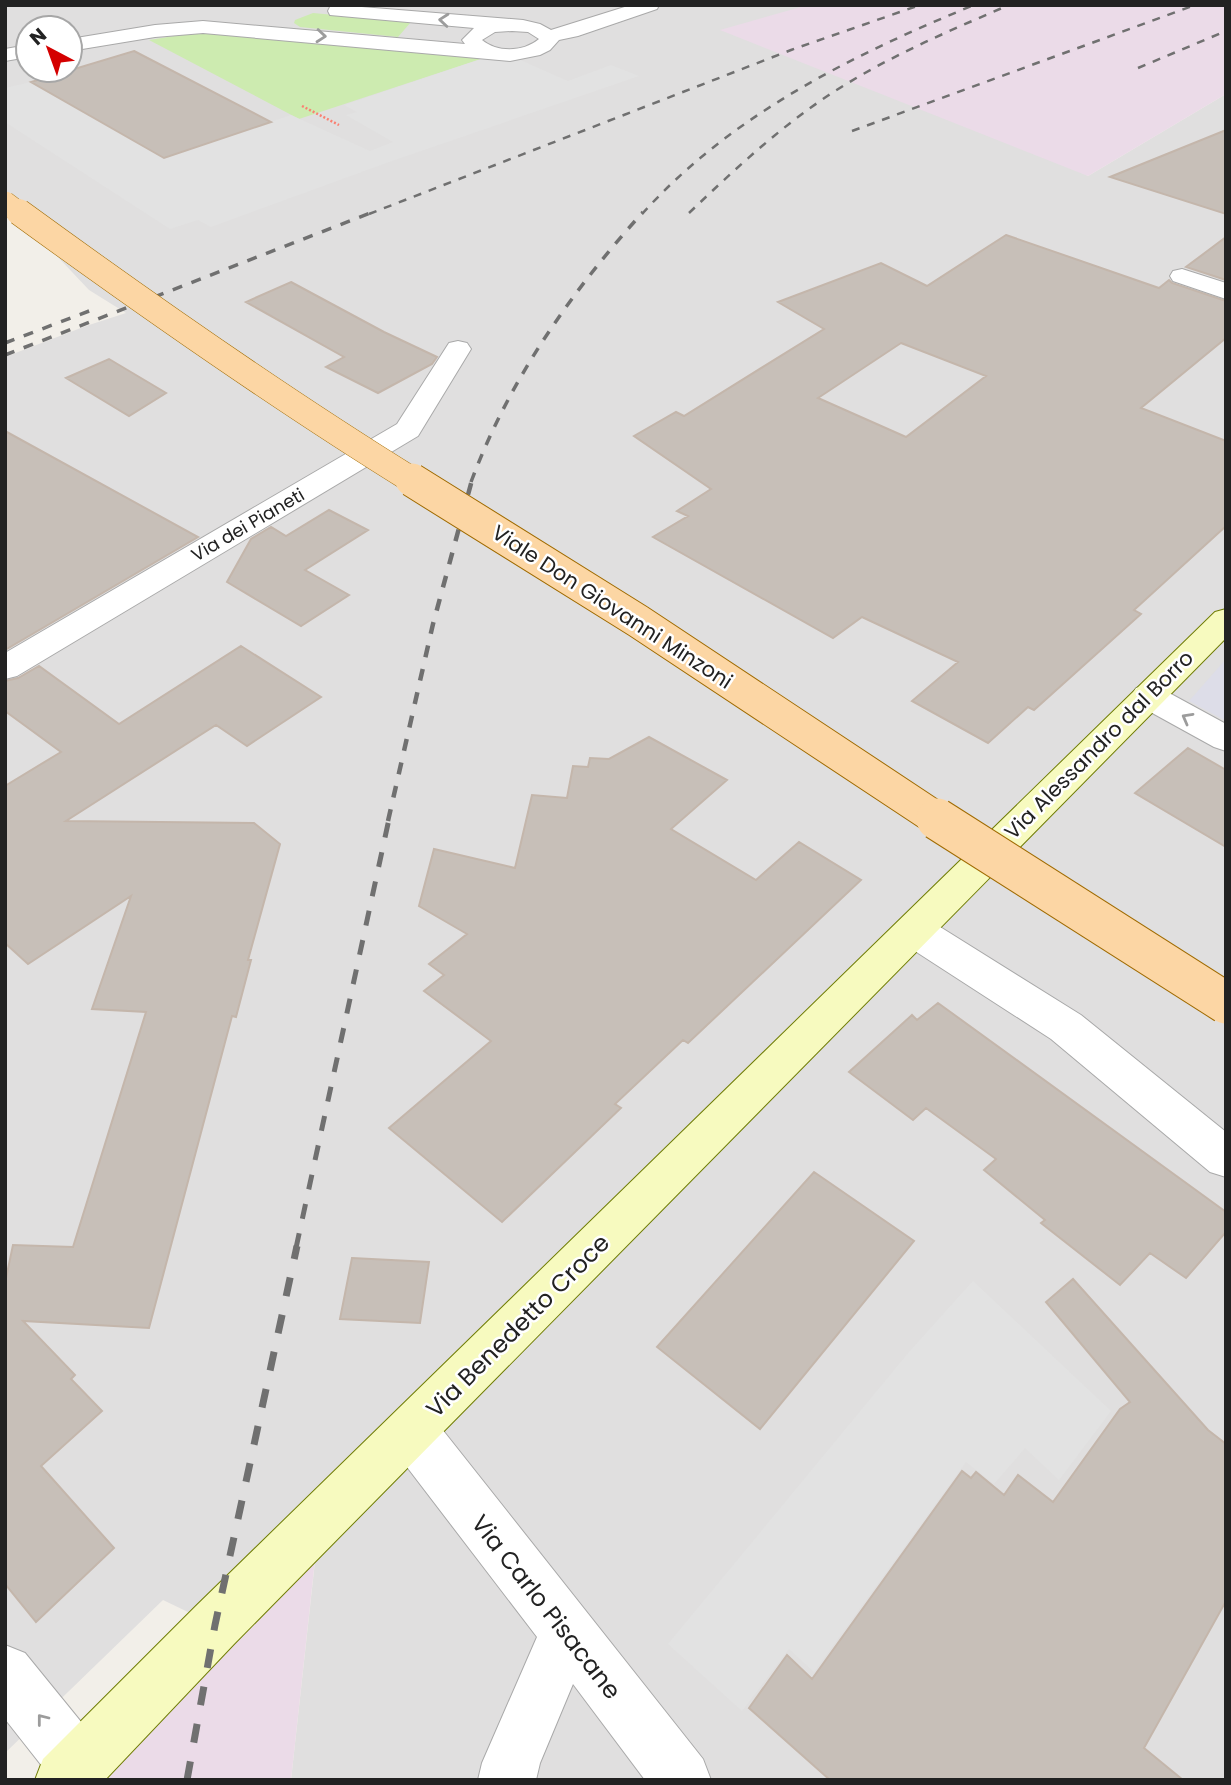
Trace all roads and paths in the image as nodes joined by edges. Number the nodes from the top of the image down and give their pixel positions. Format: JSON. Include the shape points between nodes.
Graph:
{"nodes":[{"id":1,"x":650,"y":5,"type":"edge"},
{"id":2,"x":324,"y":10,"type":"dead end"},
{"id":3,"x":263,"y":12,"type":"dead end"},
{"id":4,"x":512,"y":25,"type":"junction"},
{"id":5,"x":155,"y":32,"type":"junction"},
{"id":6,"x":548,"y":36,"type":"junction"},
{"id":7,"x":84,"y":43,"type":"edge"},
{"id":8,"x":488,"y":52,"type":"junction"},
{"id":9,"x":302,"y":106,"type":"dead end"},
{"id":10,"x":339,"y":125,"type":"dead end"},
{"id":11,"x":5,"y":202,"type":"edge"},
{"id":12,"x":1182,"y":276,"type":"dead end"},
{"id":13,"x":1226,"y":292,"type":"edge"},
{"id":14,"x":458,"y":349,"type":"dead end"},
{"id":15,"x":1226,"y":619,"type":"edge"},
{"id":16,"x":5,"y":668,"type":"edge"},
{"id":17,"x":1148,"y":696,"type":"junction"},
{"id":18,"x":1226,"y":739,"type":"edge"},
{"id":19,"x":972,"y":871,"type":"joint"},
{"id":20,"x":915,"y":931,"type":"junction"},
{"id":21,"x":1226,"y":1003,"type":"edge"},
{"id":22,"x":1226,"y":1158,"type":"edge"},
{"id":23,"x":412,"y":1432,"type":"junction"},
{"id":24,"x":566,"y":1633,"type":"junction"},
{"id":25,"x":5,"y":1673,"type":"edge"},
{"id":26,"x":71,"y":1772,"type":"edge"},
{"id":27,"x":507,"y":1780,"type":"edge"},
{"id":28,"x":682,"y":1780,"type":"edge"}],
"edges":[{"from":1,"to":6,"type":"street"},
{"from":4,"to":2,"type":"street","one_way":true},
{"from":3,"to":5,"type":"street"},
{"from":4,"to":6,"type":"street","via":[[535,28]]},
{"from":4,"to":8,"type":"street","via":[[474,35],[474,45]]},
{"from":5,"to":7,"type":"street"},
{"from":5,"to":8,"type":"street","one_way":true,"via":[[286,24]]},
{"from":6,"to":8,"type":"street","via":[[547,44],[533,51]]},
{"from":9,"to":10,"type":"path"},
{"from":11,"to":21,"type":"main road","name":"Viale Don Giovanni Minzoni","bridge":true,"via":[[149,307],[342,437],[638,621],[990,854]]},
{"from":12,"to":13,"type":"street"},
{"from":14,"to":16,"type":"street","name":"Via dei Pianeti","via":[[408,430]]},
{"from":15,"to":17,"type":"main road","name":"Via Alessandro dal Borro"},
{"from":18,"to":17,"type":"street","one_way":true},
{"from":17,"to":19,"type":"main road","name":"Via Alessandro dal Borro"},
{"from":19,"to":20,"type":"main road","name":"Via Benedetto Croce"},
{"from":20,"to":22,"type":"street","via":[[1066,1027]]},
{"from":20,"to":23,"type":"main road","name":"Via Benedetto Croce"},
{"from":23,"to":24,"type":"street","name":"Via Carlo Pisacane"},
{"from":23,"to":26,"type":"main road","name":"Via Benedetto Croce"},
{"from":24,"to":27,"type":"street"},
{"from":24,"to":28,"type":"street","name":"Via Carlo Pisacane"},
{"from":26,"to":25,"type":"street","one_way":true}]}
